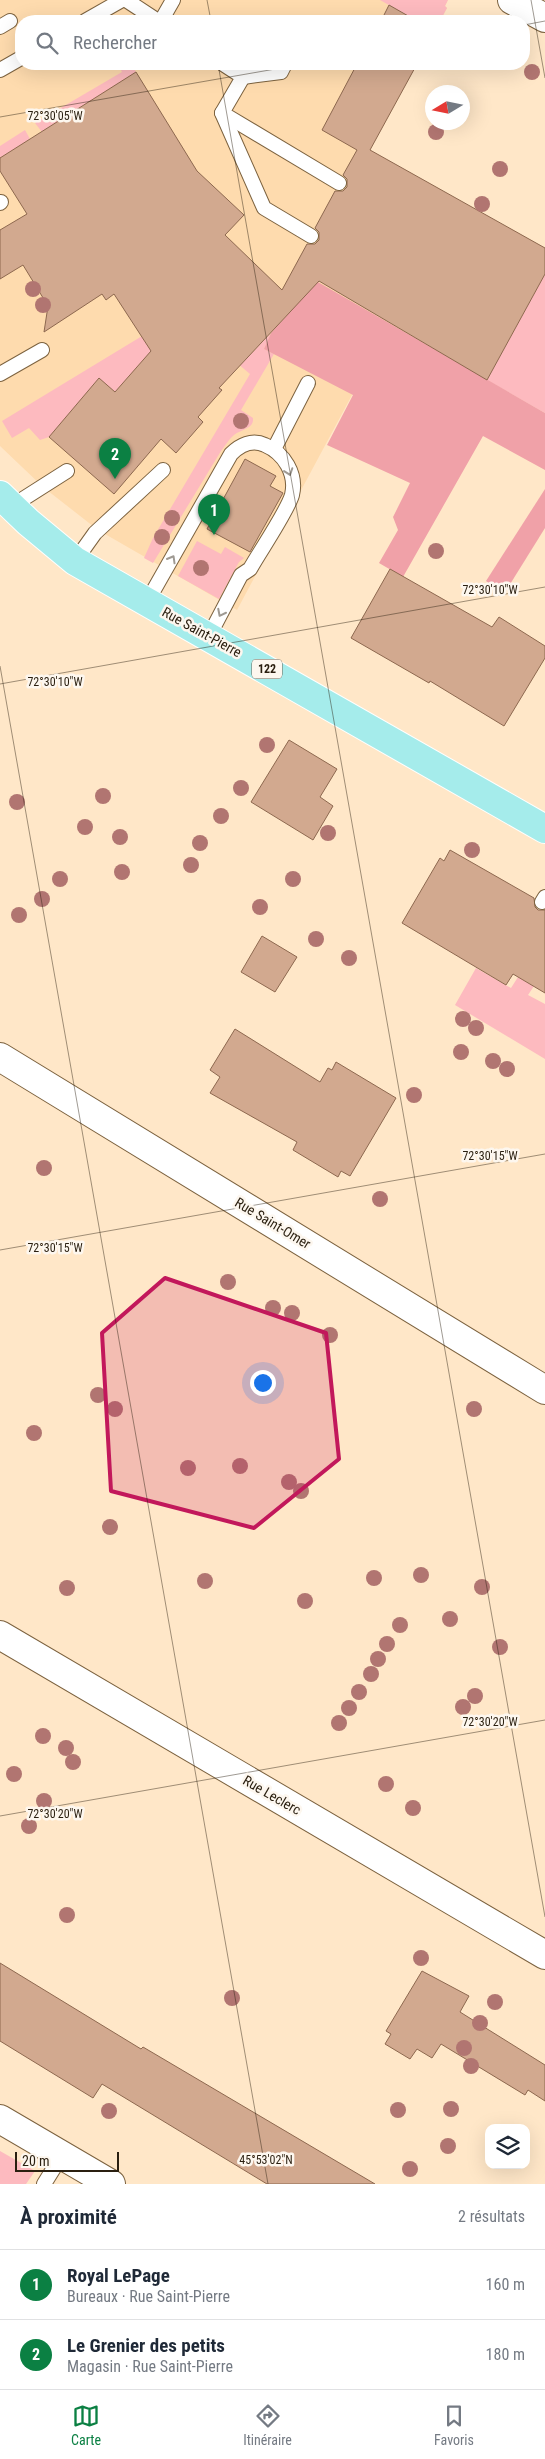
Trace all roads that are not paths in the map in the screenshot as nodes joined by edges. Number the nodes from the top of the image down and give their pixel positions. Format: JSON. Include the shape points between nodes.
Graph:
{"nodes":[{"id":1,"x":124,"y":0,"type":"edge"},
{"id":2,"x":173,"y":0,"type":"edge"},
{"id":3,"x":512,"y":0,"type":"edge"},
{"id":4,"x":96,"y":15,"type":"edge"},
{"id":5,"x":150,"y":15,"type":"edge"},
{"id":6,"x":164,"y":15,"type":"edge"},
{"id":7,"x":545,"y":18,"type":"edge"},
{"id":8,"x":15,"y":61,"type":"edge"},
{"id":9,"x":0,"y":70,"type":"edge"},
{"id":10,"x":232,"y":70,"type":"edge"},
{"id":11,"x":281,"y":70,"type":"edge"},
{"id":12,"x":243,"y":77,"type":"junction"},
{"id":13,"x":222,"y":113,"type":"junction"},
{"id":14,"x":339,"y":183,"type":"dead end"},
{"id":15,"x":311,"y":236,"type":"dead end"},
{"id":16,"x":42,"y":350,"type":"dead end"},
{"id":17,"x":0,"y":374,"type":"edge"},
{"id":18,"x":308,"y":383,"type":"dead end"},
{"id":19,"x":274,"y":449,"type":"junction"},
{"id":20,"x":163,"y":470,"type":"dead end"},
{"id":21,"x":67,"y":471,"type":"dead end"},
{"id":22,"x":4,"y":505,"type":"edge"},
{"id":23,"x":75,"y":561,"type":"junction"},
{"id":24,"x":148,"y":602,"type":"junction"},
{"id":25,"x":209,"y":636,"type":"junction"},
{"id":26,"x":545,"y":829,"type":"edge"},
{"id":27,"x":0,"y":1057,"type":"edge"},
{"id":28,"x":545,"y":1390,"type":"edge"},
{"id":29,"x":0,"y":1635,"type":"edge"},
{"id":30,"x":545,"y":1955,"type":"edge"},
{"id":31,"x":0,"y":2119,"type":"edge"},
{"id":32,"x":62,"y":2155,"type":"junction"},
{"id":33,"x":44,"y":2184,"type":"edge"},
{"id":34,"x":111,"y":2184,"type":"edge"}],
"edges":[{"from":1,"to":4,"type":"lane"},
{"from":1,"to":5,"type":"lane"},
{"from":2,"to":6,"type":"lane"},
{"from":3,"to":7,"type":"street"},
{"from":8,"to":9,"type":"lane"},
{"from":10,"to":12,"type":"lane"},
{"from":11,"to":12,"type":"lane"},
{"from":12,"to":13,"type":"lane"},
{"from":13,"to":14,"type":"lane"},
{"from":13,"to":15,"type":"lane","via":[[264,208]]},
{"from":16,"to":17,"type":"lane"},
{"from":18,"to":19,"type":"lane"},
{"from":24,"to":19,"type":"lane","one_way":true,"via":[[231,454],[250,443],[261,443]]},
{"from":19,"to":25,"type":"lane","one_way":true,"via":[[284,458],[292,476],[291,497],[250,569],[241,575]]},
{"from":20,"to":23,"type":"lane","via":[[94,533]]},
{"from":21,"to":22,"type":"lane"},
{"from":22,"to":23,"type":"main road","name":"Rue Saint-Pierre","number":"122"},
{"from":23,"to":24,"type":"main road","name":"Rue Saint-Pierre","number":"122"},
{"from":24,"to":25,"type":"main road","name":"Rue Saint-Pierre","number":"122"},
{"from":25,"to":26,"type":"main road","name":"Rue Saint-Pierre","number":"122"},
{"from":27,"to":28,"type":"street","name":"Rue Saint-Omer"},
{"from":29,"to":30,"type":"street","name":"Rue Leclerc"},
{"from":31,"to":32,"type":"street"},
{"from":32,"to":33,"type":"lane"},
{"from":32,"to":34,"type":"street"}]}
